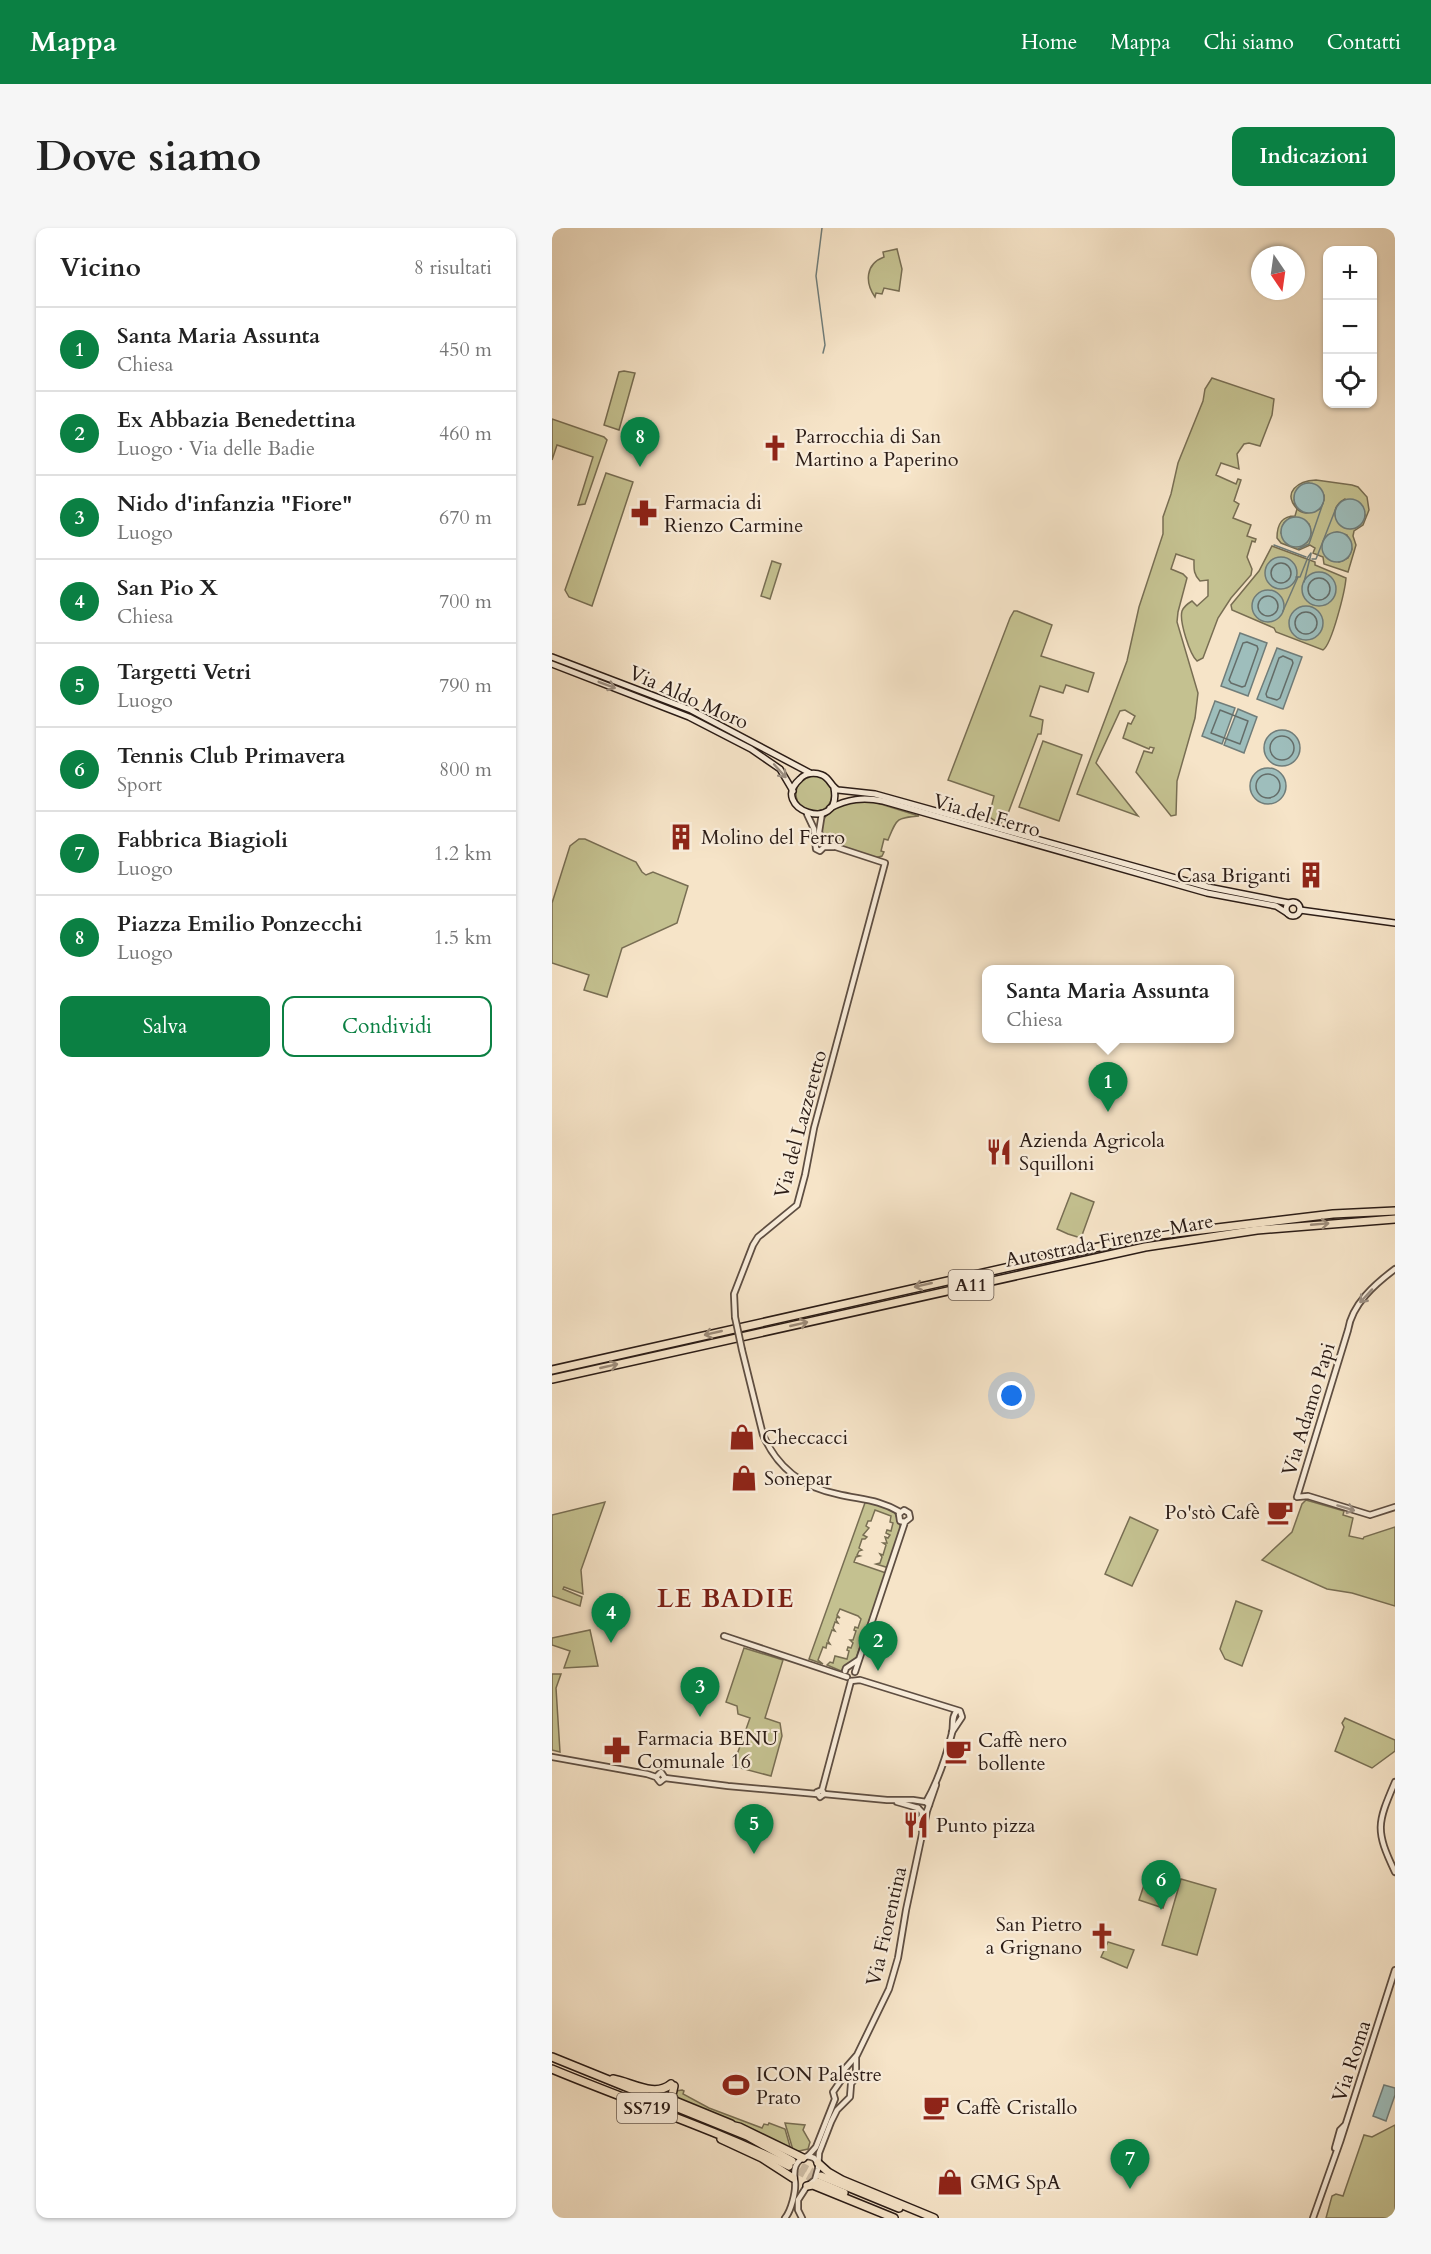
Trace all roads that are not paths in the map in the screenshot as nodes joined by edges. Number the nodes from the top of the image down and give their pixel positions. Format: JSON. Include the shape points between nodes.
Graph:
{"nodes":[{"id":1,"x":552,"y":657,"type":"edge"},
{"id":2,"x":552,"y":664,"type":"edge"},
{"id":3,"x":810,"y":773,"type":"junction"},
{"id":4,"x":834,"y":788,"type":"junction"},
{"id":5,"x":793,"y":791,"type":"junction"},
{"id":6,"x":925,"y":807,"type":"joint"},
{"id":7,"x":829,"y":809,"type":"junction"},
{"id":8,"x":822,"y":813,"type":"junction"},
{"id":9,"x":807,"y":814,"type":"junction"},
{"id":10,"x":823,"y":840,"type":"junction"},
{"id":11,"x":824,"y":847,"type":"junction"},
{"id":12,"x":836,"y":847,"type":"junction"},
{"id":13,"x":1289,"y":903,"type":"junction"},
{"id":14,"x":1300,"y":910,"type":"junction"},
{"id":15,"x":1287,"y":913,"type":"junction"},
{"id":16,"x":1395,"y":923,"type":"edge"},
{"id":17,"x":1395,"y":1211,"type":"edge"},
{"id":18,"x":1395,"y":1219,"type":"edge"},
{"id":19,"x":1395,"y":1269,"type":"edge"},
{"id":20,"x":552,"y":1370,"type":"edge"},
{"id":21,"x":552,"y":1379,"type":"edge"},
{"id":22,"x":1395,"y":1506,"type":"edge"},
{"id":23,"x":900,"y":1513,"type":"junction"},
{"id":24,"x":904,"y":1524,"type":"junction"},
{"id":25,"x":724,"y":1636,"type":"dead end"},
{"id":26,"x":858,"y":1660,"type":"junction"},
{"id":27,"x":850,"y":1667,"type":"junction"},
{"id":28,"x":845,"y":1671,"type":"junction"},
{"id":29,"x":835,"y":1673,"type":"junction"},
{"id":30,"x":854,"y":1678,"type":"junction"},
{"id":31,"x":552,"y":1757,"type":"edge"},
{"id":32,"x":1395,"y":1782,"type":"edge"},
{"id":33,"x":821,"y":1793,"type":"junction"},
{"id":34,"x":887,"y":1800,"type":"junction"},
{"id":35,"x":926,"y":1803,"type":"junction"},
{"id":36,"x":922,"y":1810,"type":"junction"},
{"id":37,"x":1395,"y":1872,"type":"edge"},
{"id":38,"x":1395,"y":1970,"type":"edge"},
{"id":39,"x":857,"y":2055,"type":"junction"},
{"id":40,"x":552,"y":2057,"type":"edge"},
{"id":41,"x":846,"y":2068,"type":"junction"},
{"id":42,"x":552,"y":2069,"type":"edge"},
{"id":43,"x":856,"y":2070,"type":"junction"},
{"id":44,"x":596,"y":2075,"type":"junction"},
{"id":45,"x":835,"y":2099,"type":"junction"},
{"id":46,"x":843,"y":2102,"type":"junction"},
{"id":47,"x":700,"y":2117,"type":"junction"},
{"id":48,"x":681,"y":2120,"type":"junction"},
{"id":49,"x":739,"y":2127,"type":"junction"},
{"id":50,"x":805,"y":2157,"type":"junction"},
{"id":51,"x":818,"y":2163,"type":"junction"},
{"id":52,"x":794,"y":2181,"type":"junction"},
{"id":53,"x":807,"y":2186,"type":"junction"},
{"id":54,"x":790,"y":2213,"type":"junction"},
{"id":55,"x":802,"y":2217,"type":"edge"},
{"id":56,"x":785,"y":2218,"type":"edge"},
{"id":57,"x":894,"y":2218,"type":"edge"},
{"id":58,"x":903,"y":2218,"type":"edge"},
{"id":59,"x":932,"y":2218,"type":"edge"},
{"id":60,"x":1313,"y":2218,"type":"edge"}],
"edges":[{"from":1,"to":3,"type":"main road","name":"Via Aldo Moro","via":[[691,711]]},
{"from":2,"to":5,"type":"main road","name":"Via Aldo Moro","one_way":true,"via":[[689,717],[751,749],[780,769]]},
{"from":3,"to":4,"type":"main road","name":"Via Aldo Moro","via":[[824,775]]},
{"from":3,"to":5,"type":"main road","via":[[800,778]]},
{"from":4,"to":6,"type":"main road","name":"Via Aldo Moro"},
{"from":4,"to":7,"type":"main road"},
{"from":5,"to":9,"type":"main road","name":"Via Aldo Moro","via":[[796,805]]},
{"from":6,"to":13,"type":"main road","name":"Via del Ferro","via":[[1208,887]]},
{"from":7,"to":8,"type":"main road"},
{"from":7,"to":15,"type":"main road","name":"Via del Ferro","via":[[853,799],[868,798],[1207,893],[1276,906]]},
{"from":8,"to":9,"type":"main road"},
{"from":8,"to":10,"type":"street","via":[[819,832]]},
{"from":9,"to":11,"type":"street","via":[[814,829],[816,849]]},
{"from":10,"to":11,"type":"street"},
{"from":10,"to":12,"type":"street"},
{"from":11,"to":12,"type":"street"},
{"from":12,"to":23,"type":"street","name":"Via del Lazzeretto","bridge":true,"via":[[885,863],[797,1205],[753,1245],[734,1294],[735,1317],[762,1435],[784,1467],[816,1489],[868,1498]]},
{"from":13,"to":14,"type":"main road","via":[[1298,903]]},
{"from":13,"to":15,"type":"main road"},
{"from":14,"to":15,"type":"main road","via":[[1295,916]]},
{"from":14,"to":16,"type":"main road"},
{"from":17,"to":20,"type":"highway","name":"Autostrada Firenze-Mare","number":"A11","one_way":true,"via":[[1333,1214],[1143,1237]]},
{"from":21,"to":18,"type":"highway","name":"Autostrada Firenze-Mare","number":"A11","one_way":true,"via":[[1145,1247],[1257,1230]]},
{"from":19,"to":22,"type":"street","name":"Via Adamo Papi","one_way":true,"via":[[1363,1298],[1351,1316],[1297,1497],[1308,1496],[1370,1515]]},
{"from":23,"to":24,"type":"street","name":"Via del Lazzeretto","via":[[899,1520]]},
{"from":23,"to":24,"type":"street","name":"Via del Lazzeretto","via":[[906,1510],[910,1514]]},
{"from":24,"to":26,"type":"street"},
{"from":25,"to":29,"type":"street"},
{"from":26,"to":27,"type":"street"},
{"from":26,"to":30,"type":"street"},
{"from":27,"to":28,"type":"street"},
{"from":27,"to":30,"type":"street"},
{"from":28,"to":29,"type":"street"},
{"from":28,"to":30,"type":"street"},
{"from":29,"to":30,"type":"street"},
{"from":30,"to":33,"type":"street"},
{"from":30,"to":35,"type":"street","name":"Via Fiorentina","via":[[946,1707],[956,1716],[936,1785]]},
{"from":31,"to":33,"type":"street","via":[[656,1777],[660,1782],[665,1778]]},
{"from":32,"to":37,"type":"street","via":[[1379,1828]]},
{"from":33,"to":34,"type":"street"},
{"from":34,"to":35,"type":"street"},
{"from":34,"to":36,"type":"street"},
{"from":35,"to":36,"type":"street","name":"Via Fiorentina"},
{"from":35,"to":36,"type":"street","name":"Via Fiorentina","via":[[919,1803]]},
{"from":36,"to":39,"type":"street","name":"Via Fiorentina","via":[[922,1833],[898,1958],[889,1989]]},
{"from":38,"to":60,"type":"street","name":"Via Roma"},
{"from":39,"to":41,"type":"street","name":"Via Fiorentina"},
{"from":39,"to":43,"type":"street","name":"Via Fiorentina"},
{"from":40,"to":44,"type":"highway","number":"SS719"},
{"from":41,"to":43,"type":"street"},
{"from":41,"to":45,"type":"street","name":"Via Fiorentina","via":[[833,2092]]},
{"from":42,"to":48,"type":"highway","number":"SS719"},
{"from":43,"to":46,"type":"street","name":"Via Fiorentina","via":[[849,2097]]},
{"from":44,"to":47,"type":"highway","number":"SS719"},
{"from":44,"to":49,"type":"highway","via":[[652,2090],[673,2085],[675,2101]]},
{"from":45,"to":46,"type":"street"},
{"from":45,"to":50,"type":"street","name":"Via Fiorentina","via":[[816,2146]]},
{"from":46,"to":51,"type":"street","name":"Via Fiorentina","via":[[831,2122]]},
{"from":47,"to":48,"type":"highway","number":"SS719","via":[[747,2136],[790,2163]]},
{"from":47,"to":49,"type":"highway"},
{"from":48,"to":52,"type":"highway","via":[[762,2158]]},
{"from":49,"to":50,"type":"highway"},
{"from":50,"to":51,"type":"street"},
{"from":50,"to":52,"type":"street","via":[[794,2168]]},
{"from":51,"to":53,"type":"street","via":[[814,2180]]},
{"from":51,"to":59,"type":"highway","via":[[842,2180]]},
{"from":52,"to":53,"type":"street"},
{"from":52,"to":54,"type":"street"},
{"from":53,"to":55,"type":"street","via":[[798,2200]]},
{"from":53,"to":57,"type":"highway","via":[[813,2185]]},
{"from":54,"to":55,"type":"street"},
{"from":54,"to":56,"type":"street"},
{"from":58,"to":59,"type":"highway","via":[[820,2179]]}]}
